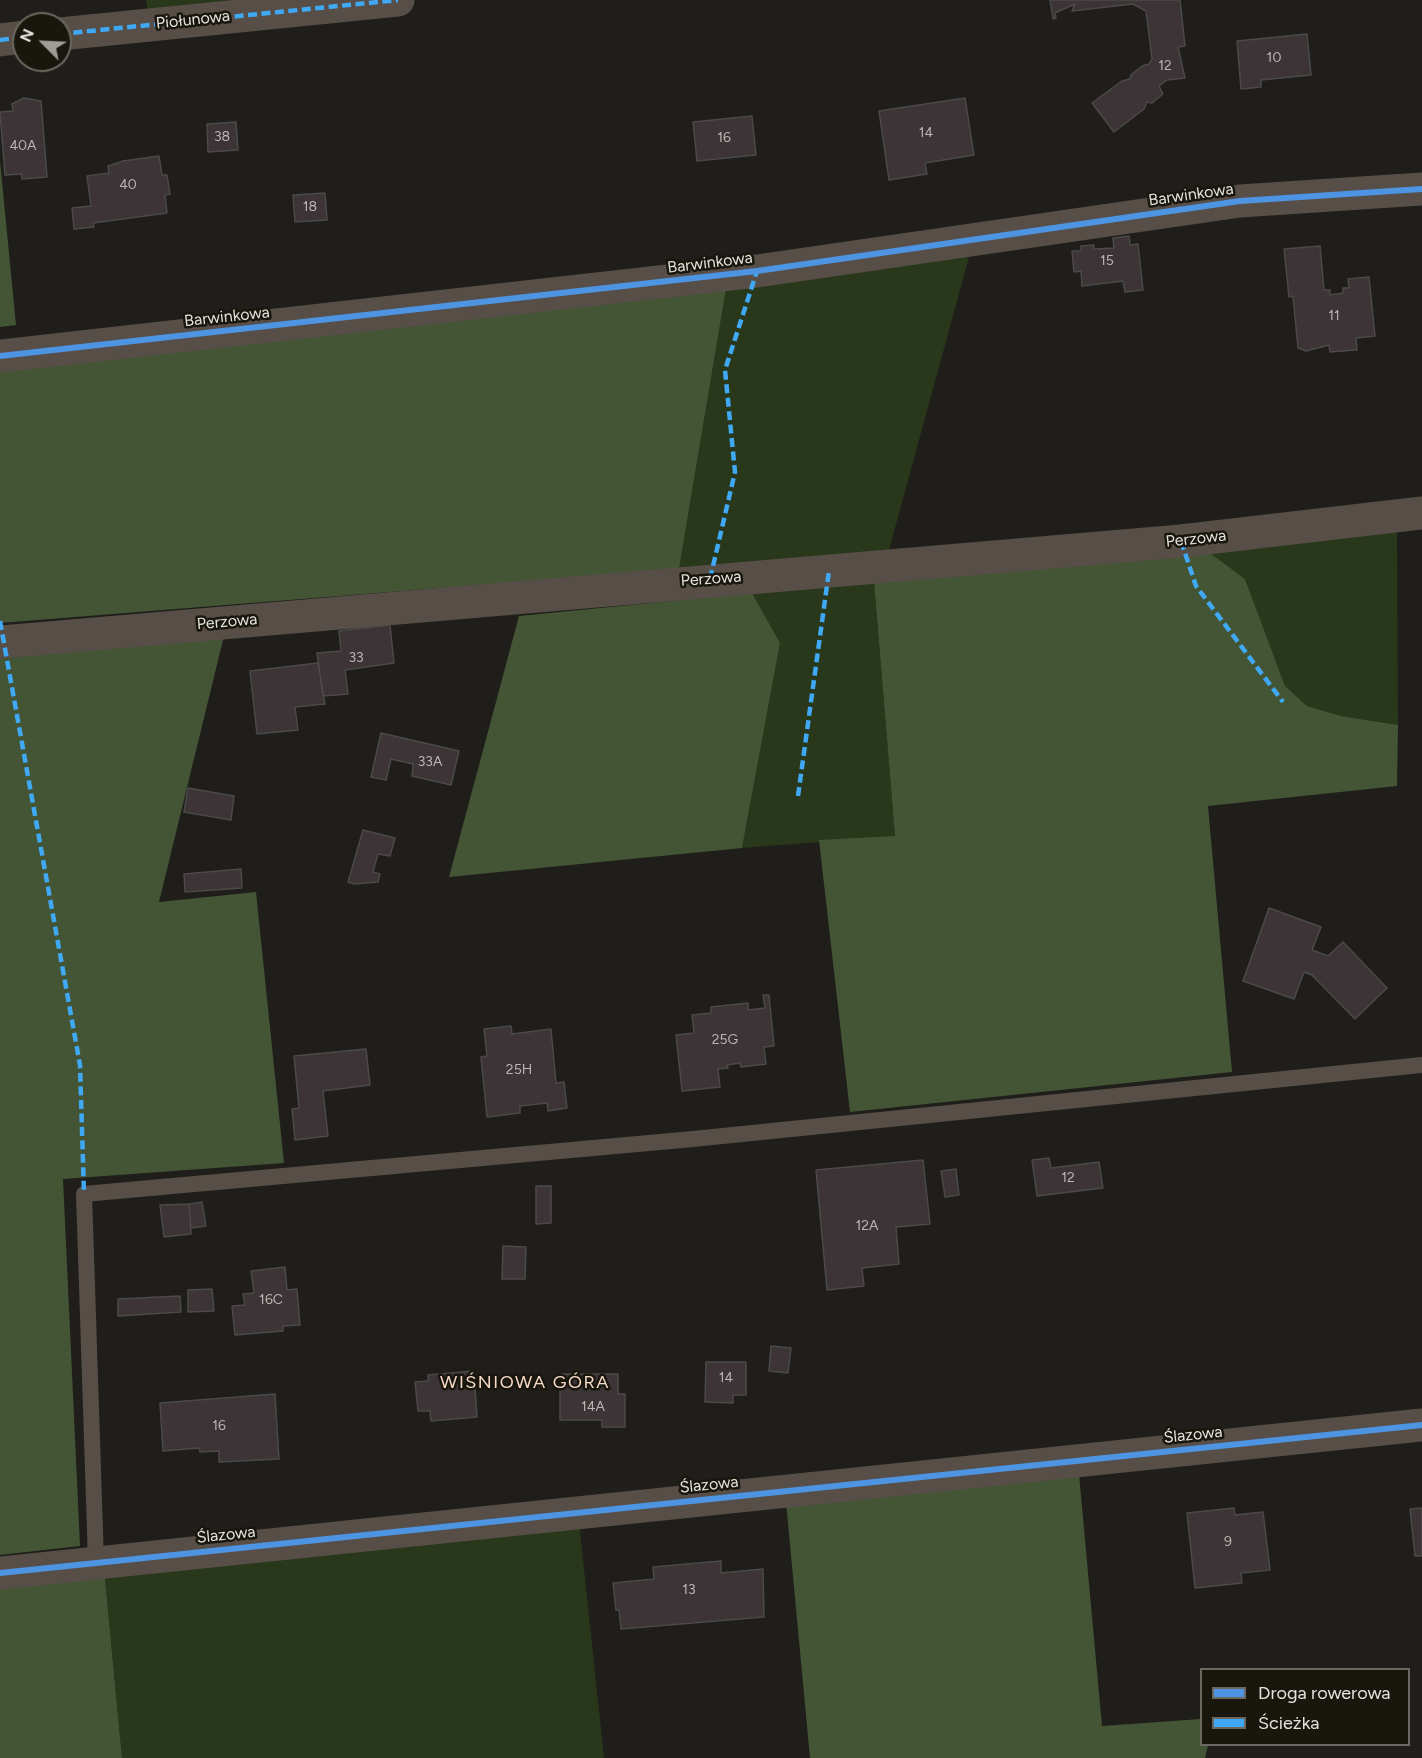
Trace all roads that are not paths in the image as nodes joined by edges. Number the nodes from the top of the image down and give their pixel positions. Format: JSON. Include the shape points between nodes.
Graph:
{"nodes":[{"id":1,"x":398,"y":0,"type":"edge"},
{"id":2,"x":72,"y":33,"type":"edge"},
{"id":3,"x":1422,"y":189,"type":"edge"},
{"id":4,"x":0,"y":356,"type":"edge"},
{"id":5,"x":1422,"y":513,"type":"edge"},
{"id":6,"x":0,"y":642,"type":"edge"},
{"id":7,"x":1422,"y":1065,"type":"edge"},
{"id":8,"x":1422,"y":1425,"type":"edge"},
{"id":9,"x":96,"y":1562,"type":"junction"},
{"id":10,"x":0,"y":1573,"type":"edge"}],
"edges":[{"from":1,"to":2,"type":"street","name":"Piołunowa"},
{"from":3,"to":4,"type":"street","name":"Barwinkowa","via":[[1240,201],[757,271]]},
{"from":5,"to":6,"type":"street","name":"Perzowa","via":[[1181,541]]},
{"from":7,"to":9,"type":"lane","via":[[84,1194]]},
{"from":8,"to":9,"type":"street","name":"Ślazowa"},
{"from":9,"to":10,"type":"street","name":"Ślazowa"}]}
